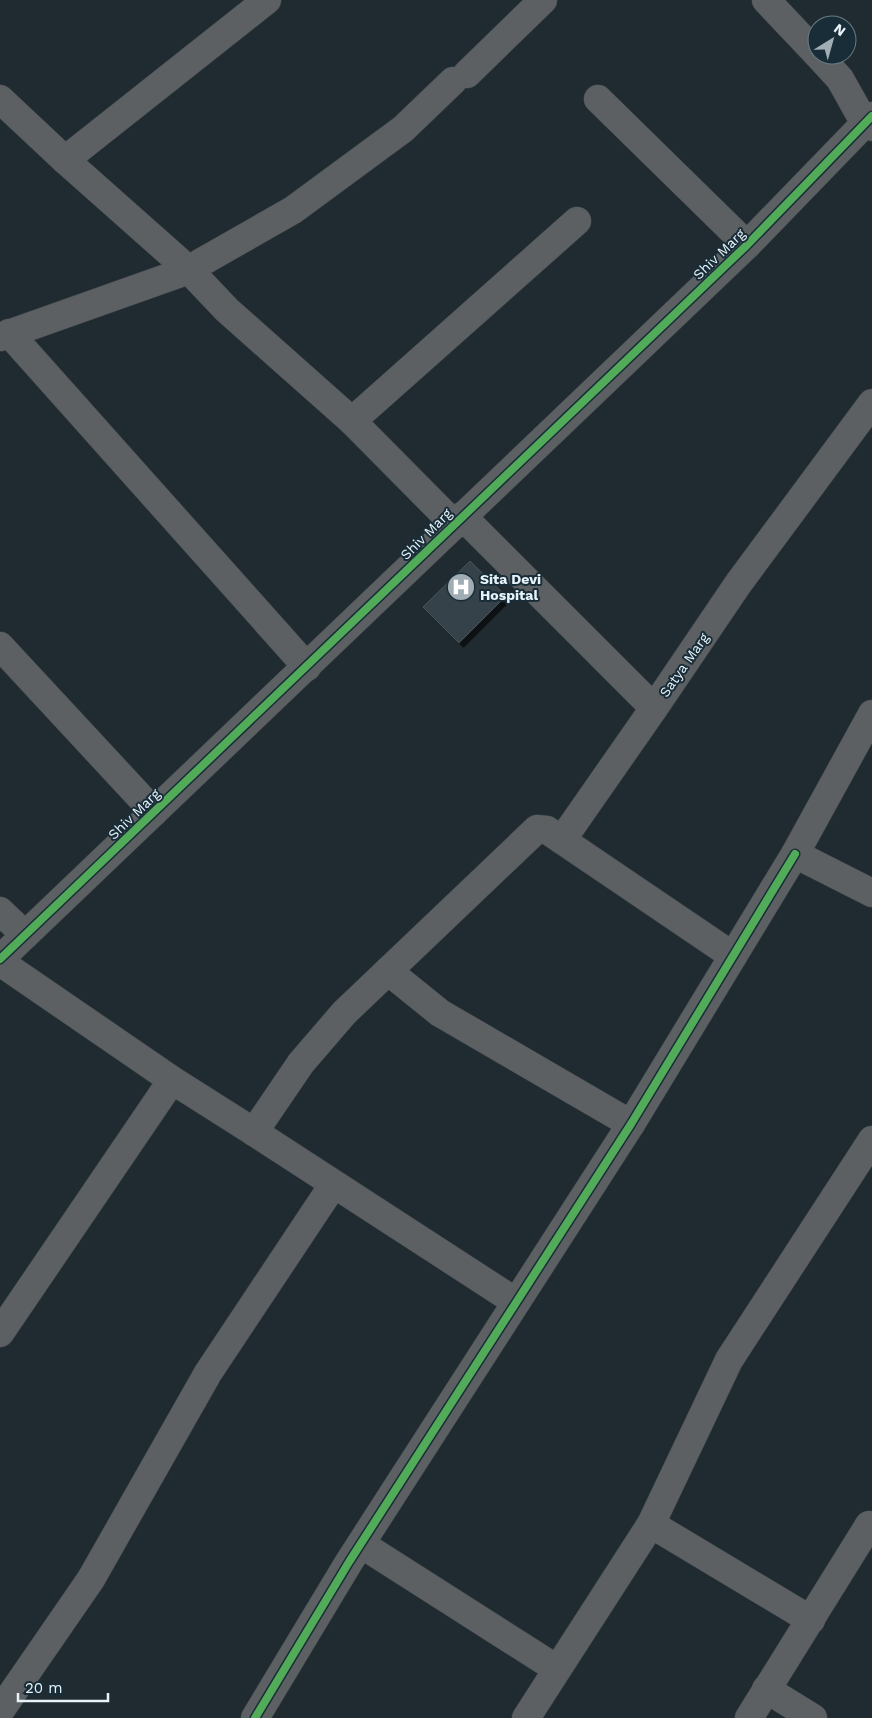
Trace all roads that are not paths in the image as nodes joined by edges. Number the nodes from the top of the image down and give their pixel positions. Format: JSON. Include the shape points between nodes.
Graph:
{"nodes":[{"id":1,"x":267,"y":0,"type":"edge"},
{"id":2,"x":543,"y":0,"type":"edge"},
{"id":3,"x":766,"y":0,"type":"edge"},
{"id":4,"x":807,"y":44,"type":"edge"},
{"id":5,"x":827,"y":65,"type":"edge"},
{"id":6,"x":0,"y":99,"type":"edge"},
{"id":7,"x":598,"y":99,"type":"dead end"},
{"id":8,"x":869,"y":122,"type":"edge"},
{"id":9,"x":65,"y":160,"type":"junction"},
{"id":10,"x":577,"y":221,"type":"dead end"},
{"id":11,"x":747,"y":245,"type":"junction"},
{"id":12,"x":189,"y":270,"type":"junction"},
{"id":13,"x":4,"y":335,"type":"edge"},
{"id":14,"x":872,"y":403,"type":"edge"},
{"id":15,"x":352,"y":421,"type":"junction"},
{"id":16,"x":458,"y":520,"type":"junction"},
{"id":17,"x":0,"y":646,"type":"edge"},
{"id":18,"x":307,"y":667,"type":"junction"},
{"id":19,"x":654,"y":708,"type":"junction"},
{"id":20,"x":872,"y":714,"type":"edge"},
{"id":21,"x":154,"y":812,"type":"junction"},
{"id":22,"x":562,"y":840,"type":"junction"},
{"id":23,"x":795,"y":854,"type":"junction"},
{"id":24,"x":872,"y":893,"type":"edge"},
{"id":25,"x":0,"y":911,"type":"edge"},
{"id":26,"x":25,"y":935,"type":"junction"},
{"id":27,"x":733,"y":956,"type":"junction"},
{"id":28,"x":0,"y":960,"type":"edge"},
{"id":29,"x":388,"y":971,"type":"junction"},
{"id":30,"x":172,"y":1080,"type":"junction"},
{"id":31,"x":631,"y":1124,"type":"junction"},
{"id":32,"x":254,"y":1132,"type":"junction"},
{"id":33,"x":872,"y":1140,"type":"edge"},
{"id":34,"x":333,"y":1185,"type":"junction"},
{"id":35,"x":516,"y":1302,"type":"junction"},
{"id":36,"x":0,"y":1333,"type":"edge"},
{"id":37,"x":651,"y":1524,"type":"junction"},
{"id":38,"x":871,"y":1524,"type":"edge"},
{"id":39,"x":361,"y":1544,"type":"junction"},
{"id":40,"x":811,"y":1620,"type":"junction"},
{"id":41,"x":557,"y":1668,"type":"junction"},
{"id":42,"x":766,"y":1689,"type":"junction"},
{"id":43,"x":4,"y":1711,"type":"edge"},
{"id":44,"x":255,"y":1718,"type":"edge"},
{"id":45,"x":526,"y":1718,"type":"edge"},
{"id":46,"x":749,"y":1718,"type":"edge"},
{"id":47,"x":813,"y":1718,"type":"edge"}],
"edges":[{"from":1,"to":9,"type":"street"},
{"from":2,"to":12,"type":"street","via":[[403,129],[293,210]]},
{"from":3,"to":4,"type":"street"},
{"from":5,"to":8,"type":"street"},
{"from":6,"to":9,"type":"street","name":"Satya Marg"},
{"from":7,"to":11,"type":"street"},
{"from":8,"to":11,"type":"street","name":"Shiv Marg"},
{"from":9,"to":12,"type":"street","name":"Satya Marg"},
{"from":10,"to":15,"type":"street"},
{"from":11,"to":16,"type":"street","name":"Shiv Marg"},
{"from":12,"to":13,"type":"street"},
{"from":12,"to":15,"type":"street","name":"Satya Marg","via":[[227,310]]},
{"from":13,"to":18,"type":"street"},
{"from":14,"to":19,"type":"street","name":"Satya Marg","via":[[738,584]]},
{"from":15,"to":16,"type":"street","name":"Satya Marg"},
{"from":16,"to":18,"type":"street","name":"Shiv Marg"},
{"from":16,"to":19,"type":"street","name":"Satya Marg"},
{"from":17,"to":21,"type":"street"},
{"from":18,"to":21,"type":"street","name":"Shiv Marg"},
{"from":19,"to":22,"type":"street"},
{"from":20,"to":23,"type":"street"},
{"from":21,"to":26,"type":"street","name":"Shiv Marg"},
{"from":22,"to":27,"type":"street"},
{"from":22,"to":29,"type":"street","via":[[547,830],[537,829]]},
{"from":23,"to":24,"type":"street"},
{"from":23,"to":27,"type":"street"},
{"from":25,"to":26,"type":"street"},
{"from":26,"to":28,"type":"street","name":"Shiv Marg"},
{"from":27,"to":31,"type":"street"},
{"from":28,"to":30,"type":"street"},
{"from":29,"to":31,"type":"street","via":[[440,1013]]},
{"from":29,"to":32,"type":"street","via":[[344,1013],[301,1063]]},
{"from":30,"to":32,"type":"street"},
{"from":30,"to":36,"type":"street"},
{"from":31,"to":35,"type":"street"},
{"from":32,"to":34,"type":"street"},
{"from":33,"to":37,"type":"street","via":[[729,1360]]},
{"from":34,"to":35,"type":"street"},
{"from":34,"to":43,"type":"street","via":[[208,1373],[91,1579]]},
{"from":35,"to":39,"type":"street"},
{"from":37,"to":40,"type":"street"},
{"from":37,"to":41,"type":"street"},
{"from":38,"to":40,"type":"street"},
{"from":39,"to":41,"type":"street"},
{"from":39,"to":44,"type":"street"},
{"from":40,"to":42,"type":"street"},
{"from":41,"to":45,"type":"street"},
{"from":42,"to":46,"type":"street"},
{"from":42,"to":47,"type":"street"}]}
